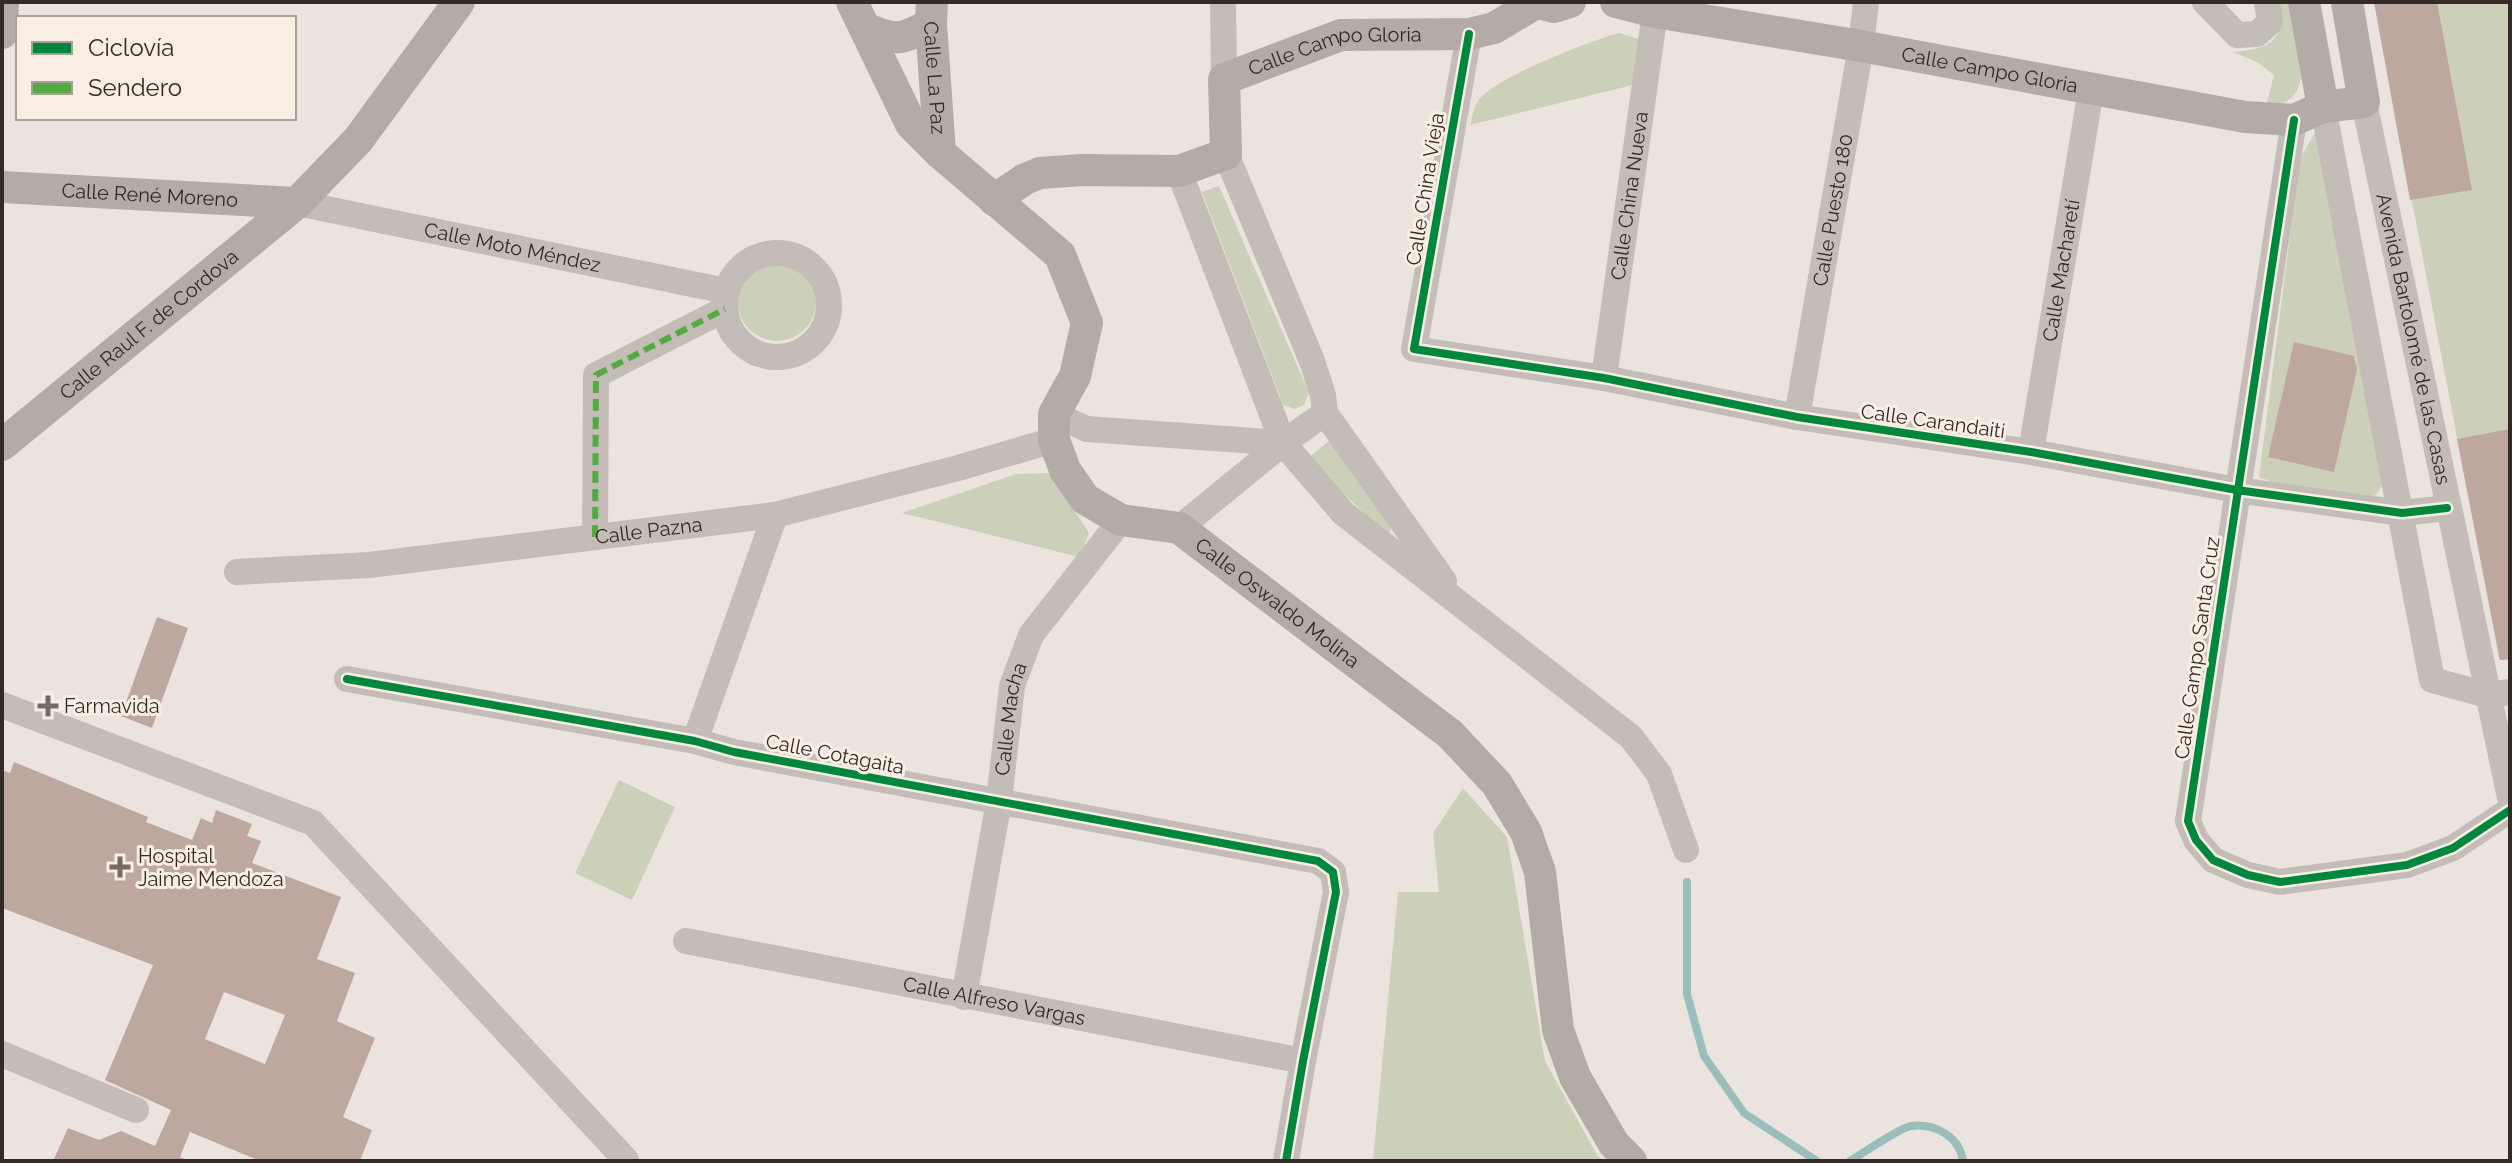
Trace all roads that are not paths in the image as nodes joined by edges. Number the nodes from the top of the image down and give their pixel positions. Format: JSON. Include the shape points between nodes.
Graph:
{"nodes":[{"id":1,"x":3,"y":2,"type":"edge"},
{"id":2,"x":459,"y":2,"type":"edge"},
{"id":3,"x":1223,"y":2,"type":"edge"},
{"id":4,"x":1570,"y":2,"type":"edge"},
{"id":5,"x":1616,"y":2,"type":"edge"},
{"id":6,"x":1866,"y":2,"type":"edge"},
{"id":7,"x":2205,"y":2,"type":"edge"},
{"id":8,"x":2267,"y":2,"type":"edge"},
{"id":9,"x":2304,"y":2,"type":"edge"},
{"id":10,"x":2347,"y":2,"type":"edge"},
{"id":11,"x":1535,"y":3,"type":"edge"},
{"id":12,"x":1655,"y":12,"type":"junction"},
{"id":13,"x":932,"y":13,"type":"edge"},
{"id":14,"x":859,"y":16,"type":"edge"},
{"id":15,"x":2,"y":33,"type":"edge"},
{"id":16,"x":1469,"y":34,"type":"junction"},
{"id":17,"x":1861,"y":46,"type":"junction"},
{"id":18,"x":1224,"y":79,"type":"junction"},
{"id":19,"x":2091,"y":90,"type":"junction"},
{"id":20,"x":2364,"y":102,"type":"junction"},
{"id":21,"x":2323,"y":107,"type":"junction"},
{"id":22,"x":2294,"y":120,"type":"junction"},
{"id":23,"x":940,"y":153,"type":"junction"},
{"id":24,"x":1226,"y":154,"type":"junction"},
{"id":25,"x":1179,"y":171,"type":"junction"},
{"id":26,"x":2,"y":187,"type":"edge"},
{"id":27,"x":994,"y":200,"type":"junction"},
{"id":28,"x":297,"y":203,"type":"junction"},
{"id":29,"x":1414,"y":349,"type":"joint"},
{"id":30,"x":1604,"y":378,"type":"junction"},
{"id":31,"x":1325,"y":413,"type":"junction"},
{"id":32,"x":1797,"y":417,"type":"junction"},
{"id":33,"x":1054,"y":427,"type":"junction"},
{"id":34,"x":1283,"y":443,"type":"junction"},
{"id":35,"x":2,"y":445,"type":"edge"},
{"id":36,"x":2031,"y":452,"type":"junction"},
{"id":37,"x":2237,"y":490,"type":"junction"},
{"id":38,"x":2447,"y":508,"type":"junction"},
{"id":39,"x":2402,"y":513,"type":"junction"},
{"id":40,"x":775,"y":515,"type":"junction"},
{"id":41,"x":1121,"y":520,"type":"junction"},
{"id":42,"x":1179,"y":528,"type":"junction"},
{"id":43,"x":595,"y":537,"type":"junction"},
{"id":44,"x":237,"y":572,"type":"dead end"},
{"id":45,"x":1460,"y":604,"type":"junction"},
{"id":46,"x":347,"y":679,"type":"dead end"},
{"id":47,"x":2498,"y":694,"type":"edge"},
{"id":48,"x":2,"y":705,"type":"edge"},
{"id":49,"x":695,"y":741,"type":"junction"},
{"id":50,"x":2510,"y":798,"type":"edge"},
{"id":51,"x":999,"y":801,"type":"junction"},
{"id":52,"x":2510,"y":810,"type":"edge"},
{"id":53,"x":1686,"y":850,"type":"dead end"},
{"id":54,"x":686,"y":941,"type":"dead end"},
{"id":55,"x":964,"y":997,"type":"junction"},
{"id":56,"x":2,"y":1054,"type":"edge"},
{"id":57,"x":1303,"y":1061,"type":"junction"},
{"id":58,"x":136,"y":1110,"type":"dead end"},
{"id":59,"x":628,"y":1161,"type":"edge"},
{"id":60,"x":1286,"y":1161,"type":"edge"},
{"id":61,"x":1631,"y":1161,"type":"edge"}],
"edges":[{"from":1,"to":15,"type":"main road"},
{"from":2,"to":28,"type":"main road","name":"Calle Raul F. de Cordova","via":[[358,140]]},
{"from":3,"to":18,"type":"street"},
{"from":4,"to":11,"type":"main road","via":[[1554,7]]},
{"from":5,"to":12,"type":"main road","name":"Calle Campo Gloria"},
{"from":6,"to":17,"type":"street","name":"Calle Puesto 180"},
{"from":7,"to":8,"type":"street","via":[[2237,35],[2257,34],[2270,22]]},
{"from":9,"to":21,"type":"main road","name":"Avenida Bartolomé de las Casas"},
{"from":10,"to":20,"type":"main road","name":"Avenida Bartolomé de las Casas"},
{"from":11,"to":16,"type":"main road","name":"Calle Campo Gloria","via":[[1494,28]]},
{"from":12,"to":17,"type":"main road","name":"Calle Campo Gloria"},
{"from":12,"to":30,"type":"street","name":"Calle China Nueva"},
{"from":13,"to":14,"type":"main road","via":[[899,39],[889,38]]},
{"from":13,"to":23,"type":"main road","name":"Calle La Paz"},
{"from":14,"to":23,"type":"main road","via":[[911,124]]},
{"from":16,"to":18,"type":"main road","name":"Calle Campo Gloria","via":[[1341,35]]},
{"from":16,"to":29,"type":"street","name":"Calle China Vieja"},
{"from":17,"to":19,"type":"main road","name":"Calle Campo Gloria"},
{"from":17,"to":32,"type":"street","name":"Calle Puesto 180"},
{"from":18,"to":24,"type":"main road"},
{"from":19,"to":22,"type":"main road","name":"Calle Campo Gloria","via":[[2245,117]]},
{"from":19,"to":36,"type":"street","name":"Calle Macharetí"},
{"from":20,"to":21,"type":"main road","name":"Calle Campo Gloria"},
{"from":20,"to":38,"type":"street","name":"Avenida Bartolomé de las Casas"},
{"from":21,"to":22,"type":"main road","name":"Calle Campo Gloria"},
{"from":21,"to":39,"type":"street","name":"Avenida Bartolomé de las Casas"},
{"from":22,"to":37,"type":"street","name":"Calle Campo Santa Cruz"},
{"from":23,"to":27,"type":"main road"},
{"from":24,"to":25,"type":"main road"},
{"from":24,"to":31,"type":"street","via":[[1312,361]]},
{"from":25,"to":27,"type":"main road","via":[[1040,173]]},
{"from":25,"to":34,"type":"street"},
{"from":26,"to":28,"type":"main road","name":"Calle René Moreno"},
{"from":27,"to":33,"type":"main road","via":[[1060,255],[1087,323],[1075,376]]},
{"from":28,"to":35,"type":"main road","name":"Calle Raul F. de Cordova"},
{"from":28,"to":43,"type":"street","name":"Calle Moto Méndez","via":[[725,300],[596,375]]},
{"from":29,"to":30,"type":"street","name":"Calle Carandaiti"},
{"from":30,"to":32,"type":"street","name":"Calle Carandaiti"},
{"from":31,"to":34,"type":"street"},
{"from":31,"to":45,"type":"street"},
{"from":32,"to":36,"type":"street","name":"Calle Carandaiti"},
{"from":33,"to":34,"type":"street"},
{"from":33,"to":40,"type":"street","name":"Calle Pazna","via":[[958,468]]},
{"from":33,"to":41,"type":"main road","name":"Calle Oswaldo Molina","via":[[1065,470],[1085,499]]},
{"from":34,"to":42,"type":"street"},
{"from":34,"to":45,"type":"street","via":[[1343,513]]},
{"from":36,"to":37,"type":"street","name":"Calle Carandaiti"},
{"from":37,"to":39,"type":"street","name":"Calle Carandaiti"},
{"from":37,"to":52,"type":"street","name":"Calle Campo Santa Cruz","via":[[2188,821],[2213,860],[2280,882],[2407,865],[2453,848]]},
{"from":38,"to":39,"type":"street","name":"Calle Carandaiti"},
{"from":38,"to":47,"type":"street","name":"Avenida Bartolomé de las Casas"},
{"from":39,"to":47,"type":"street","name":"Avenida Bartolomé de las Casas","via":[[2432,680]]},
{"from":40,"to":43,"type":"street","name":"Calle Pazna"},
{"from":40,"to":49,"type":"street"},
{"from":41,"to":42,"type":"main road","name":"Calle Oswaldo Molina"},
{"from":41,"to":51,"type":"street","name":"Calle Macha","via":[[1031,635],[1012,686]]},
{"from":42,"to":61,"type":"main road","name":"Calle Oswaldo Molina","via":[[1450,734],[1497,784],[1526,832],[1540,872],[1558,1030],[1575,1077],[1614,1144]]},
{"from":43,"to":44,"type":"street","name":"Calle Pazna","via":[[369,565]]},
{"from":45,"to":53,"type":"street","via":[[1631,737],[1659,774]]},
{"from":46,"to":49,"type":"street","name":"Calle Cotagaita"},
{"from":47,"to":50,"type":"street"},
{"from":48,"to":59,"type":"street","via":[[313,823]]},
{"from":49,"to":51,"type":"street","name":"Calle Cotagaita"},
{"from":51,"to":55,"type":"street","name":"Calle Macha"},
{"from":51,"to":57,"type":"street","name":"Calle Cotagaita","via":[[1318,861],[1333,872],[1336,892]]},
{"from":54,"to":55,"type":"street","name":"Calle Alfreso Vargas"},
{"from":55,"to":57,"type":"street","name":"Calle Alfreso Vargas"},
{"from":56,"to":58,"type":"street"},
{"from":57,"to":60,"type":"street"}]}
